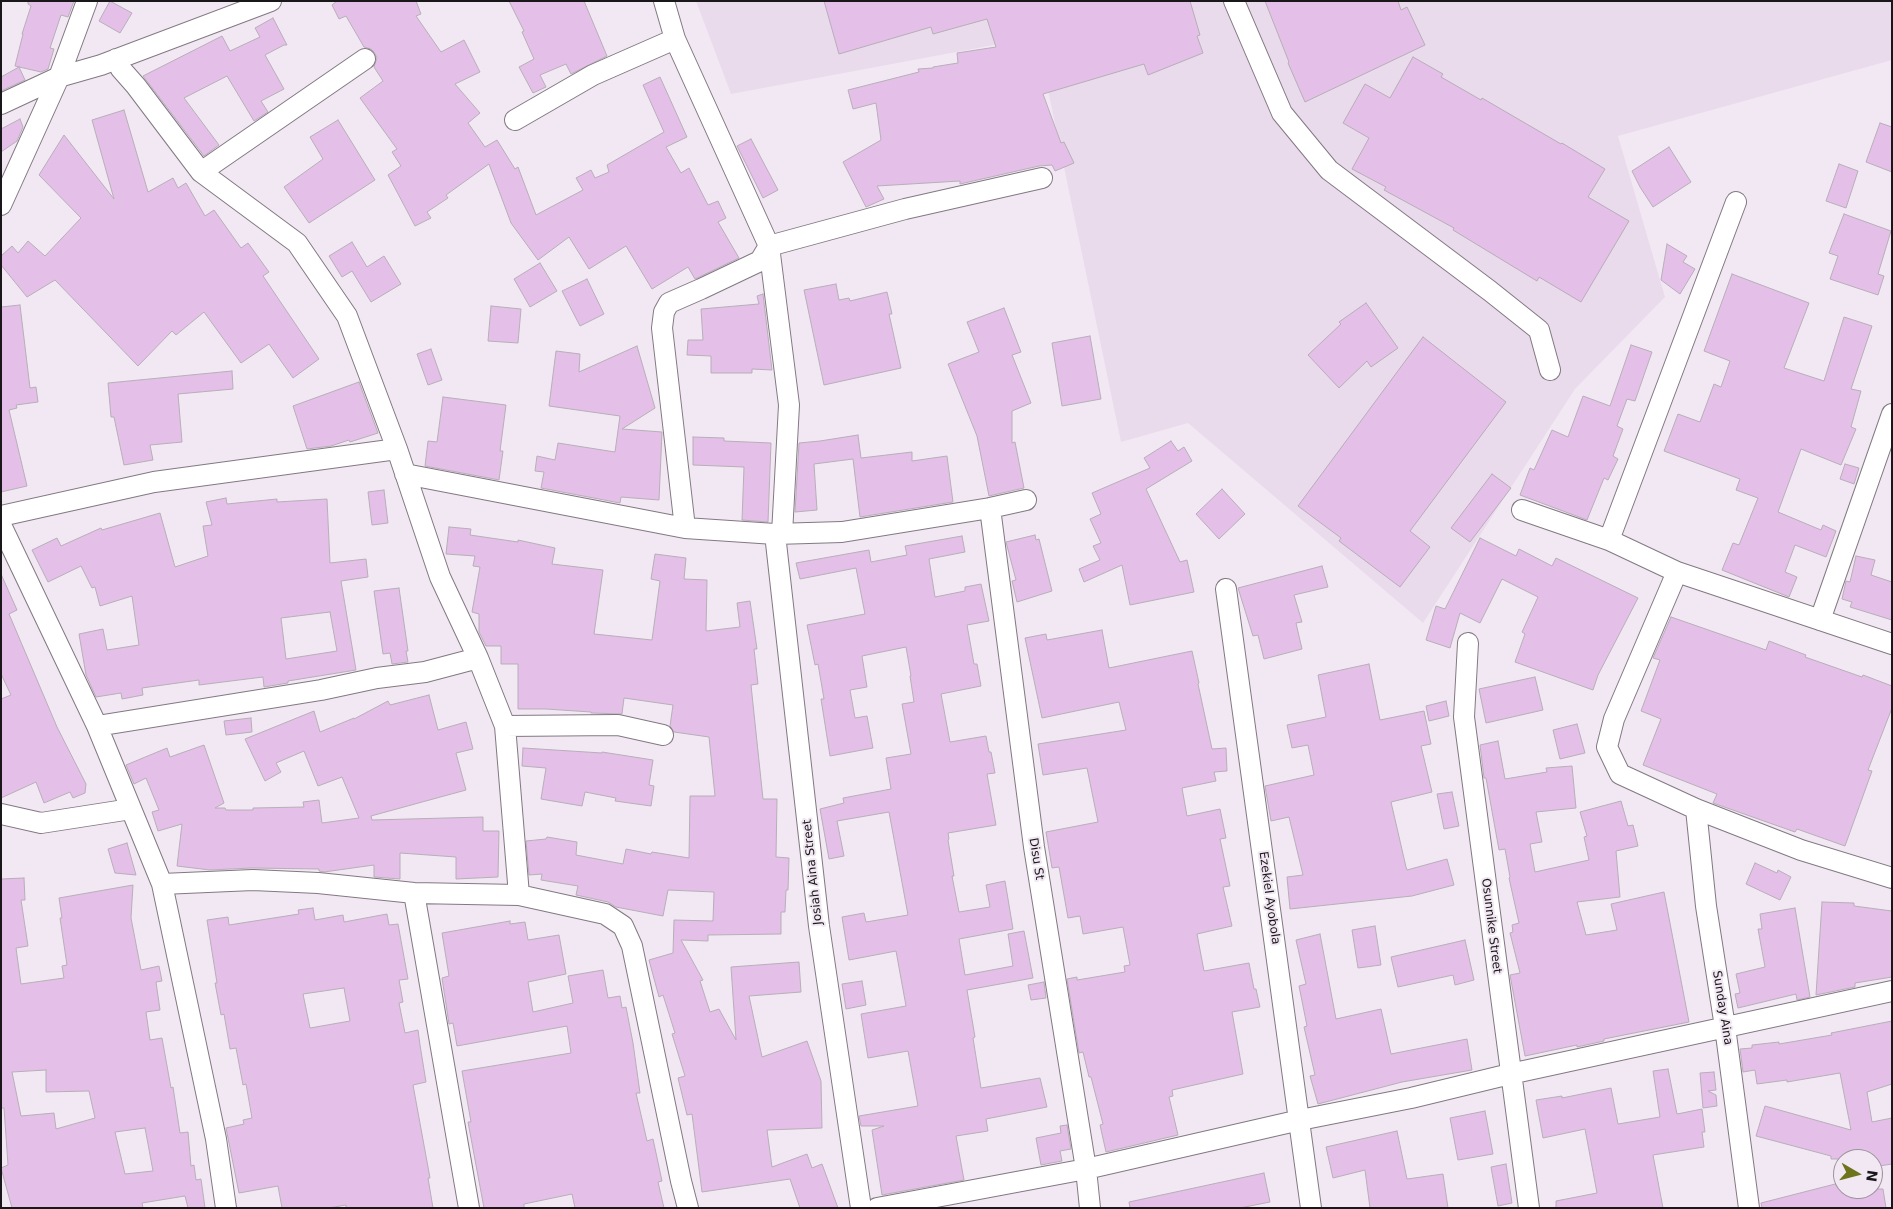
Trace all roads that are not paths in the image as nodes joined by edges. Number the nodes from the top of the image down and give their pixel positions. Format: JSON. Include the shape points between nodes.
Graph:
{"nodes":[{"id":1,"x":87,"y":1,"type":"edge"},
{"id":2,"x":271,"y":1,"type":"edge"},
{"id":3,"x":664,"y":1,"type":"edge"},
{"id":4,"x":1234,"y":1,"type":"edge"},
{"id":5,"x":675,"y":39,"type":"junction"},
{"id":6,"x":116,"y":59,"type":"junction"},
{"id":7,"x":365,"y":59,"type":"dead end"},
{"id":8,"x":59,"y":77,"type":"junction"},
{"id":9,"x":1,"y":104,"type":"edge"},
{"id":10,"x":515,"y":120,"type":"dead end"},
{"id":11,"x":201,"y":172,"type":"junction"},
{"id":12,"x":1042,"y":178,"type":"dead end"},
{"id":13,"x":1736,"y":202,"type":"dead end"},
{"id":14,"x":1,"y":205,"type":"edge"},
{"id":15,"x":769,"y":246,"type":"junction"},
{"id":16,"x":1550,"y":370,"type":"dead end"},
{"id":17,"x":1892,"y":414,"type":"edge"},
{"id":18,"x":397,"y":449,"type":"junction"},
{"id":19,"x":405,"y":474,"type":"junction"},
{"id":20,"x":1026,"y":500,"type":"dead end"},
{"id":21,"x":990,"y":508,"type":"junction"},
{"id":22,"x":1522,"y":510,"type":"dead end"},
{"id":23,"x":1,"y":516,"type":"edge"},
{"id":24,"x":1,"y":526,"type":"edge"},
{"id":25,"x":685,"y":528,"type":"junction"},
{"id":26,"x":779,"y":534,"type":"junction"},
{"id":27,"x":1609,"y":540,"type":"junction"},
{"id":28,"x":1677,"y":572,"type":"junction"},
{"id":29,"x":1226,"y":589,"type":"dead end"},
{"id":30,"x":1820,"y":620,"type":"junction"},
{"id":31,"x":1468,"y":643,"type":"dead end"},
{"id":32,"x":1892,"y":644,"type":"edge"},
{"id":33,"x":478,"y":658,"type":"junction"},
{"id":34,"x":97,"y":726,"type":"junction"},
{"id":35,"x":505,"y":726,"type":"junction"},
{"id":36,"x":663,"y":735,"type":"dead end"},
{"id":37,"x":1696,"y":809,"type":"junction"},
{"id":38,"x":131,"y":810,"type":"junction"},
{"id":39,"x":1,"y":814,"type":"edge"},
{"id":40,"x":1892,"y":878,"type":"edge"},
{"id":41,"x":162,"y":884,"type":"junction"},
{"id":42,"x":414,"y":893,"type":"junction"},
{"id":43,"x":519,"y":896,"type":"junction"},
{"id":44,"x":1892,"y":991,"type":"edge"},
{"id":45,"x":1725,"y":1027,"type":"junction"},
{"id":46,"x":1510,"y":1074,"type":"junction"},
{"id":47,"x":1300,"y":1120,"type":"junction"},
{"id":48,"x":1086,"y":1169,"type":"junction"},
{"id":49,"x":226,"y":1208,"type":"edge"},
{"id":50,"x":469,"y":1208,"type":"edge"},
{"id":51,"x":688,"y":1208,"type":"edge"},
{"id":52,"x":861,"y":1208,"type":"edge"},
{"id":53,"x":878,"y":1208,"type":"edge"},
{"id":54,"x":1090,"y":1208,"type":"edge"},
{"id":55,"x":1311,"y":1208,"type":"edge"},
{"id":56,"x":1529,"y":1208,"type":"edge"},
{"id":57,"x":1749,"y":1208,"type":"edge"}],
"edges":[{"from":1,"to":8,"type":"street"},
{"from":2,"to":6,"type":"street"},
{"from":3,"to":5,"type":"street","name":"Josiah Aina Street"},
{"from":4,"to":16,"type":"street","via":[[1282,113],[1329,170],[1539,330]]},
{"from":5,"to":10,"type":"street","via":[[593,75]]},
{"from":5,"to":15,"type":"street","name":"Josiah Aina Street"},
{"from":6,"to":8,"type":"street"},
{"from":6,"to":11,"type":"street"},
{"from":7,"to":11,"type":"street"},
{"from":8,"to":9,"type":"street"},
{"from":8,"to":14,"type":"street"},
{"from":11,"to":18,"type":"street","via":[[297,243],[347,316]]},
{"from":12,"to":15,"type":"street","via":[[904,209]]},
{"from":13,"to":27,"type":"street"},
{"from":15,"to":25,"type":"street","via":[[760,261],[669,303],[664,312],[662,328]]},
{"from":15,"to":26,"type":"street","name":"Josiah Aina Street","via":[[789,405],[785,510]]},
{"from":17,"to":30,"type":"street"},
{"from":18,"to":19,"type":"street"},
{"from":18,"to":23,"type":"street","via":[[154,482]]},
{"from":19,"to":25,"type":"street"},
{"from":19,"to":33,"type":"street","via":[[440,576]]},
{"from":20,"to":21,"type":"street"},
{"from":21,"to":26,"type":"street","via":[[842,532]]},
{"from":21,"to":48,"type":"street","name":"Disu St","via":[[1034,847]]},
{"from":22,"to":27,"type":"street"},
{"from":24,"to":34,"type":"street"},
{"from":25,"to":26,"type":"street"},
{"from":26,"to":52,"type":"street","name":"Josiah Aina Street","via":[[819,926]]},
{"from":27,"to":28,"type":"street"},
{"from":28,"to":30,"type":"street"},
{"from":28,"to":37,"type":"street","via":[[1614,719],[1607,747],[1620,774]]},
{"from":29,"to":47,"type":"street","name":"Ezekiel Ayobola"},
{"from":30,"to":32,"type":"street"},
{"from":31,"to":46,"type":"street","name":"Osunnike Street","via":[[1464,717]]},
{"from":33,"to":34,"type":"street","via":[[425,672]]},
{"from":33,"to":35,"type":"street"},
{"from":34,"to":38,"type":"street"},
{"from":35,"to":36,"type":"street","via":[[618,725]]},
{"from":35,"to":43,"type":"street"},
{"from":37,"to":40,"type":"street","via":[[1801,850]]},
{"from":37,"to":45,"type":"street","name":"Sunday Aina","via":[[1706,906]]},
{"from":38,"to":39,"type":"street","via":[[41,823]]},
{"from":38,"to":41,"type":"street"},
{"from":41,"to":42,"type":"street","via":[[254,880]]},
{"from":41,"to":49,"type":"street","via":[[209,1103]]},
{"from":42,"to":43,"type":"street"},
{"from":42,"to":50,"type":"street"},
{"from":43,"to":51,"type":"street","via":[[604,914],[623,926],[632,946]]},
{"from":44,"to":45,"type":"street"},
{"from":45,"to":46,"type":"street"},
{"from":45,"to":57,"type":"street","name":"Sunday Aina"},
{"from":46,"to":47,"type":"street"},
{"from":46,"to":56,"type":"street","name":"Osunnike Street"},
{"from":47,"to":48,"type":"street"},
{"from":47,"to":55,"type":"street","name":"Ezekiel Ayobola"},
{"from":48,"to":53,"type":"street"},
{"from":48,"to":54,"type":"street","name":"Disu St"}]}
